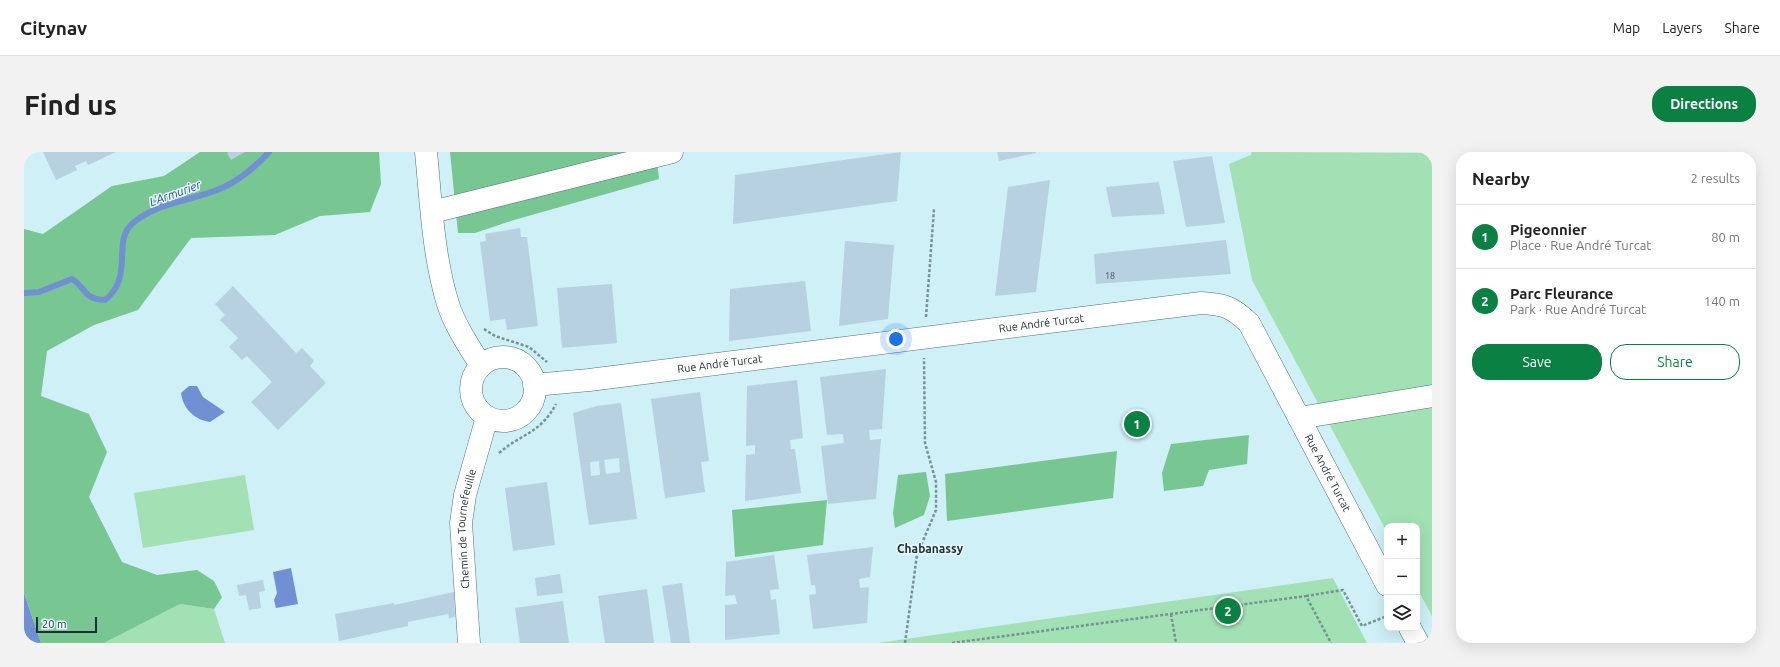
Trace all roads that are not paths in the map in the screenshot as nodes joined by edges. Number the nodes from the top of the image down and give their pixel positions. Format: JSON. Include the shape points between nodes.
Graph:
{"nodes":[{"id":1,"x":426,"y":152,"type":"edge"},
{"id":2,"x":672,"y":152,"type":"edge"},
{"id":3,"x":432,"y":212,"type":"junction"},
{"id":4,"x":481,"y":366,"type":"junction"},
{"id":5,"x":534,"y":385,"type":"junction"},
{"id":6,"x":1432,"y":396,"type":"edge"},
{"id":7,"x":487,"y":417,"type":"junction"},
{"id":8,"x":1299,"y":418,"type":"junction"},
{"id":9,"x":1384,"y":579,"type":"edge"},
{"id":10,"x":1412,"y":631,"type":"edge"},
{"id":11,"x":469,"y":643,"type":"edge"},
{"id":12,"x":1418,"y":643,"type":"edge"}],
"edges":[{"from":1,"to":3,"type":"street"},
{"from":2,"to":3,"type":"street"},
{"from":3,"to":4,"type":"street","via":[[439,267],[448,305],[462,336]]},
{"from":4,"to":5,"type":"street","via":[[499,357],[518,361],[526,367]]},
{"from":4,"to":7,"type":"street","via":[[475,374],[471,393],[474,402]]},
{"from":5,"to":7,"type":"street","via":[[534,395],[530,404],[516,418],[507,421]]},
{"from":5,"to":8,"type":"street","name":"Rue André Turcat","via":[[1201,303],[1222,304],[1237,312],[1249,323]]},
{"from":6,"to":8,"type":"street"},
{"from":7,"to":11,"type":"street","name":"Chemin de Tournefeuille","via":[[465,495],[461,523]]},
{"from":8,"to":9,"type":"street","name":"Rue André Turcat"},
{"from":10,"to":12,"type":"street"}]}
